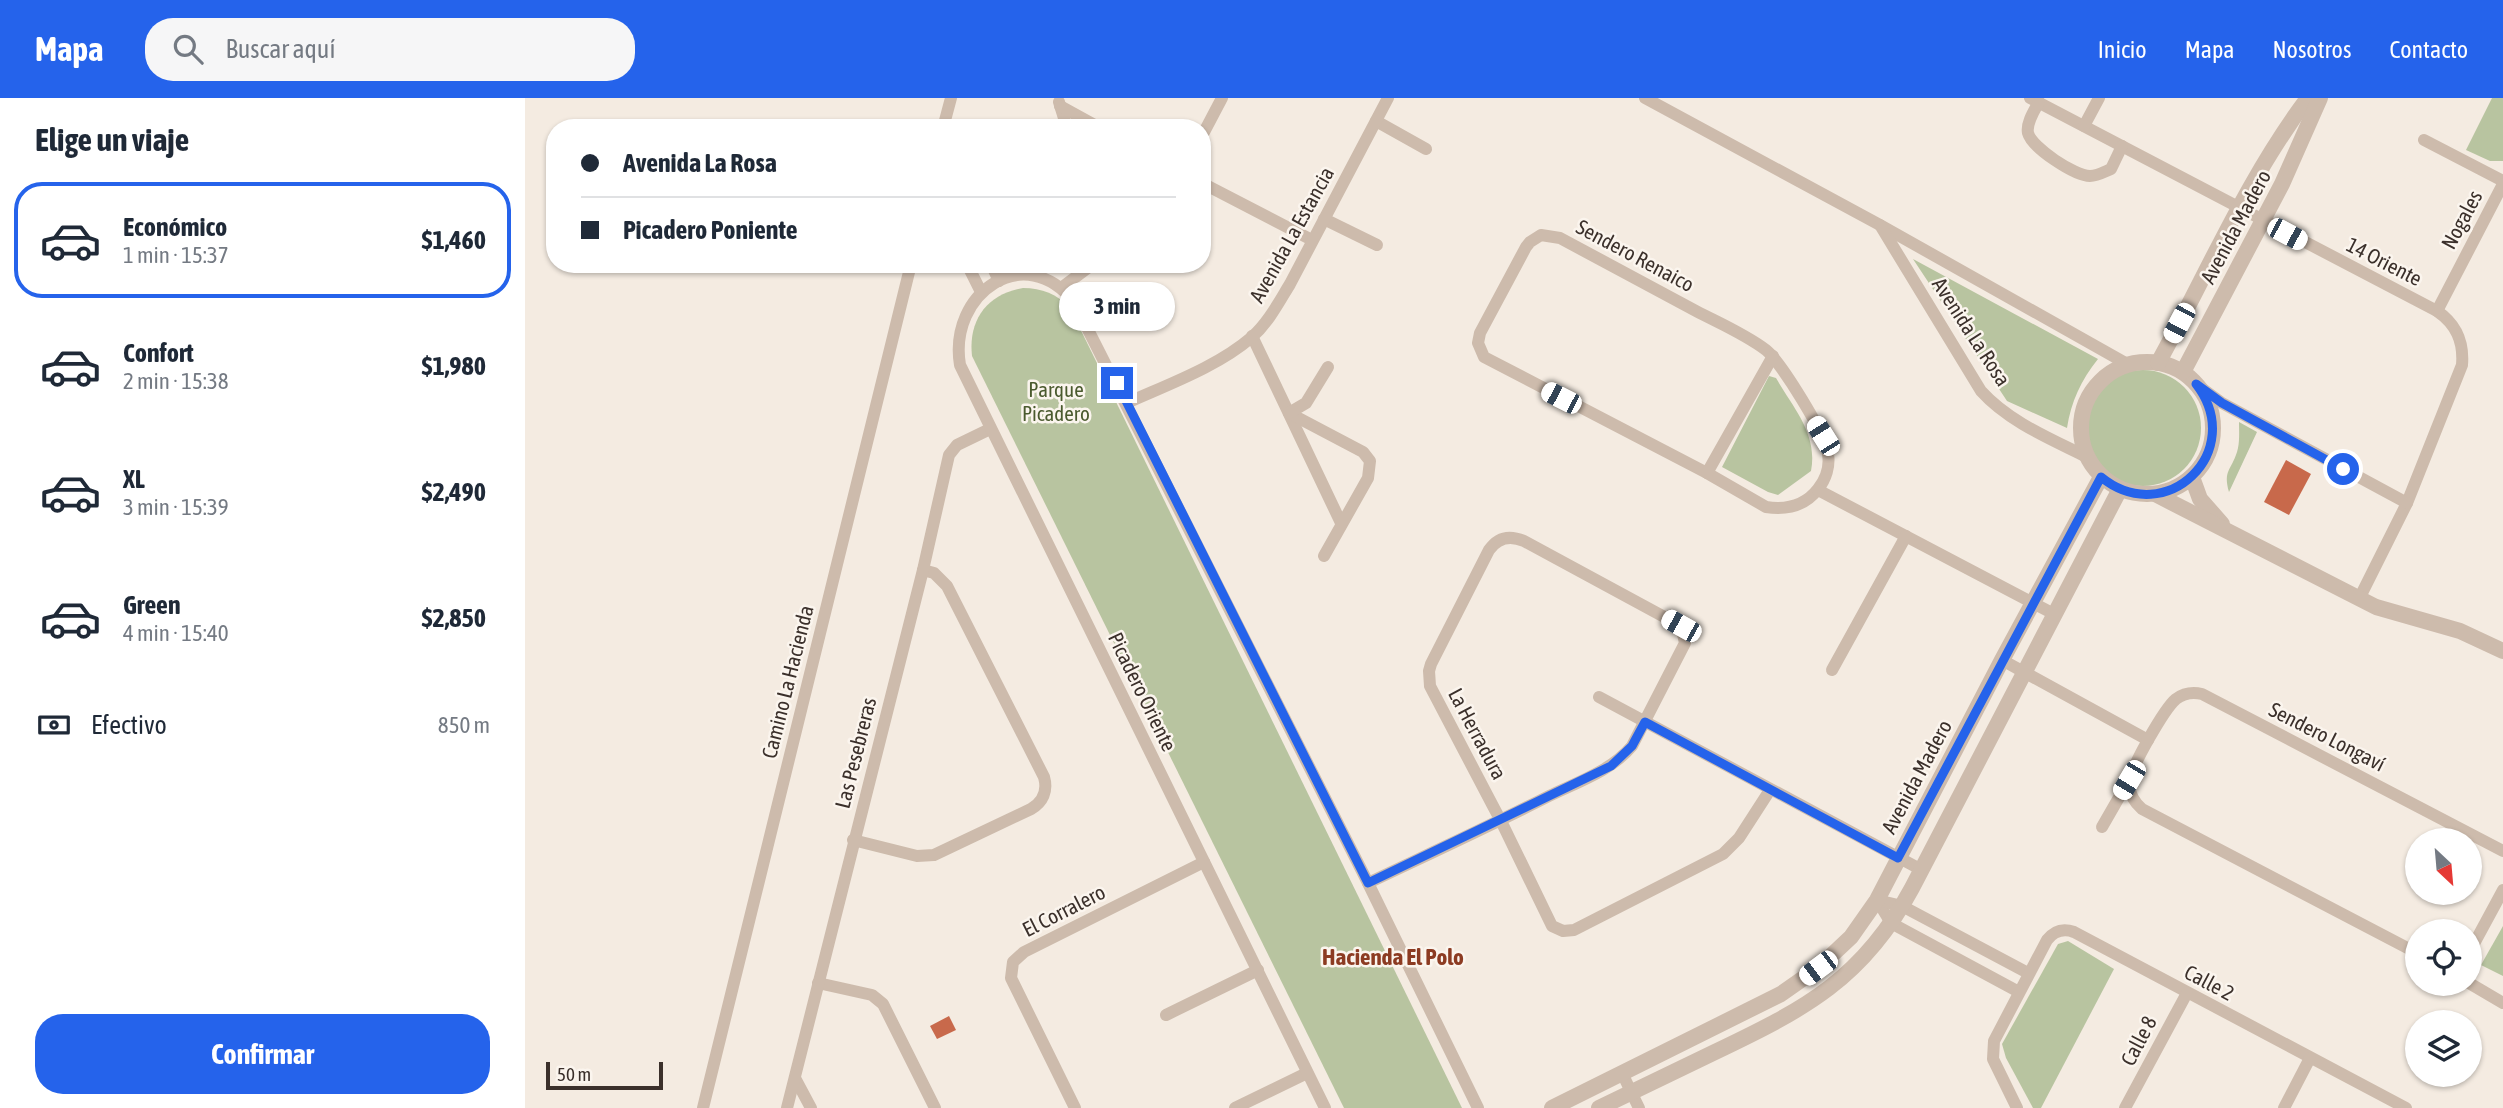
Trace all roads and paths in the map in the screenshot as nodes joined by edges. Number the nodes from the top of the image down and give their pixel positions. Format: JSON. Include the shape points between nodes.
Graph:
{"nodes":[{"id":1,"x":951,"y":98,"type":"edge"},
{"id":2,"x":1222,"y":98,"type":"edge"},
{"id":3,"x":1388,"y":98,"type":"edge"},
{"id":4,"x":1645,"y":98,"type":"edge"},
{"id":5,"x":2099,"y":98,"type":"edge"},
{"id":6,"x":2308,"y":98,"type":"edge"},
{"id":7,"x":2320,"y":98,"type":"edge"},
{"id":8,"x":2034,"y":100,"type":"edge"},
{"id":9,"x":1059,"y":102,"type":"edge"},
{"id":10,"x":945,"y":119,"type":"edge"},
{"id":11,"x":1064,"y":119,"type":"edge"},
{"id":12,"x":1086,"y":119,"type":"edge"},
{"id":13,"x":1211,"y":119,"type":"edge"},
{"id":14,"x":1376,"y":121,"type":"junction"},
{"id":15,"x":2084,"y":126,"type":"junction"},
{"id":16,"x":2424,"y":140,"type":"dead end"},
{"id":17,"x":2122,"y":146,"type":"junction"},
{"id":18,"x":1426,"y":149,"type":"dead end"},
{"id":19,"x":2503,"y":182,"type":"edge"},
{"id":20,"x":1211,"y":188,"type":"edge"},
{"id":21,"x":2239,"y":208,"type":"junction"},
{"id":22,"x":1324,"y":219,"type":"junction"},
{"id":23,"x":2263,"y":220,"type":"junction"},
{"id":24,"x":1880,"y":225,"type":"junction"},
{"id":25,"x":1313,"y":240,"type":"junction"},
{"id":26,"x":1377,"y":246,"type":"dead end"},
{"id":27,"x":909,"y":273,"type":"edge"},
{"id":28,"x":972,"y":273,"type":"edge"},
{"id":29,"x":995,"y":273,"type":"edge"},
{"id":30,"x":1081,"y":273,"type":"edge"},
{"id":31,"x":999,"y":281,"type":"junction"},
{"id":32,"x":1061,"y":288,"type":"junction"},
{"id":33,"x":981,"y":292,"type":"junction"},
{"id":34,"x":2437,"y":311,"type":"junction"},
{"id":35,"x":1252,"y":336,"type":"junction"},
{"id":36,"x":1773,"y":356,"type":"junction"},
{"id":37,"x":2158,"y":363,"type":"junction"},
{"id":38,"x":2129,"y":365,"type":"junction"},
{"id":39,"x":1328,"y":367,"type":"dead end"},
{"id":40,"x":2183,"y":373,"type":"junction"},
{"id":41,"x":2196,"y":384,"type":"junction"},
{"id":42,"x":1127,"y":403,"type":"junction"},
{"id":43,"x":1289,"y":413,"type":"junction"},
{"id":44,"x":990,"y":429,"type":"junction"},
{"id":45,"x":2087,"y":457,"type":"junction"},
{"id":46,"x":1707,"y":473,"type":"junction"},
{"id":47,"x":2101,"y":477,"type":"junction"},
{"id":48,"x":2192,"y":477,"type":"junction"},
{"id":49,"x":2120,"y":489,"type":"junction"},
{"id":50,"x":1818,"y":490,"type":"junction"},
{"id":51,"x":2155,"y":494,"type":"junction"},
{"id":52,"x":2407,"y":503,"type":"junction"},
{"id":53,"x":1341,"y":523,"type":"junction"},
{"id":54,"x":2228,"y":531,"type":"junction"},
{"id":55,"x":1906,"y":536,"type":"junction"},
{"id":56,"x":1324,"y":556,"type":"dead end"},
{"id":57,"x":923,"y":570,"type":"junction"},
{"id":58,"x":2359,"y":599,"type":"junction"},
{"id":59,"x":2034,"y":603,"type":"junction"},
{"id":60,"x":2055,"y":614,"type":"junction"},
{"id":61,"x":2503,"y":650,"type":"edge"},
{"id":62,"x":2002,"y":660,"type":"junction"},
{"id":63,"x":1832,"y":670,"type":"dead end"},
{"id":64,"x":2023,"y":672,"type":"junction"},
{"id":65,"x":1599,"y":697,"type":"dead end"},
{"id":66,"x":1645,"y":722,"type":"junction"},
{"id":67,"x":2148,"y":740,"type":"junction"},
{"id":68,"x":2129,"y":780,"type":"junction"},
{"id":69,"x":1770,"y":789,"type":"junction"},
{"id":70,"x":1501,"y":821,"type":"junction"},
{"id":71,"x":2102,"y":827,"type":"dead end"},
{"id":72,"x":853,"y":840,"type":"junction"},
{"id":73,"x":2503,"y":850,"type":"edge"},
{"id":74,"x":1898,"y":858,"type":"junction"},
{"id":75,"x":1204,"y":862,"type":"junction"},
{"id":76,"x":1920,"y":869,"type":"junction"},
{"id":77,"x":1368,"y":883,"type":"junction"},
{"id":78,"x":2503,"y":890,"type":"edge"},
{"id":79,"x":1877,"y":900,"type":"junction"},
{"id":80,"x":1902,"y":905,"type":"junction"},
{"id":81,"x":1891,"y":923,"type":"junction"},
{"id":82,"x":2482,"y":929,"type":"edge"},
{"id":83,"x":2405,"y":947,"type":"edge"},
{"id":84,"x":1258,"y":970,"type":"junction"},
{"id":85,"x":2028,"y":973,"type":"junction"},
{"id":86,"x":818,"y":983,"type":"junction"},
{"id":87,"x":2482,"y":991,"type":"edge"},
{"id":88,"x":2019,"y":992,"type":"junction"},
{"id":89,"x":2186,"y":993,"type":"junction"},
{"id":90,"x":2503,"y":1003,"type":"edge"},
{"id":91,"x":1166,"y":1015,"type":"dead end"},
{"id":92,"x":2310,"y":1058,"type":"junction"},
{"id":93,"x":1307,"y":1073,"type":"junction"},
{"id":94,"x":1622,"y":1073,"type":"junction"},
{"id":95,"x":795,"y":1078,"type":"junction"},
{"id":96,"x":1631,"y":1092,"type":"junction"},
{"id":97,"x":703,"y":1108,"type":"edge"},
{"id":98,"x":787,"y":1108,"type":"edge"},
{"id":99,"x":810,"y":1108,"type":"edge"},
{"id":100,"x":935,"y":1108,"type":"edge"},
{"id":101,"x":1075,"y":1108,"type":"edge"},
{"id":102,"x":1235,"y":1108,"type":"edge"},
{"id":103,"x":1325,"y":1108,"type":"edge"},
{"id":104,"x":1478,"y":1108,"type":"edge"},
{"id":105,"x":1552,"y":1108,"type":"edge"},
{"id":106,"x":1599,"y":1108,"type":"edge"},
{"id":107,"x":1639,"y":1108,"type":"edge"},
{"id":108,"x":2018,"y":1108,"type":"edge"},
{"id":109,"x":2125,"y":1108,"type":"edge"},
{"id":110,"x":2284,"y":1108,"type":"edge"},
{"id":111,"x":2406,"y":1108,"type":"edge"}],
"edges":[{"from":1,"to":10,"type":"street"},
{"from":2,"to":13,"type":"street"},
{"from":3,"to":14,"type":"street","name":"Avenida La Estancia"},
{"from":4,"to":24,"type":"street","name":"Avenida La Rosa"},
{"from":5,"to":15,"type":"street"},
{"from":6,"to":21,"type":"street","name":"Avenida Madero"},
{"from":7,"to":23,"type":"street","name":"Avenida Madero"},
{"from":8,"to":15,"type":"street","name":"14 Oriente"},
{"from":8,"to":17,"type":"street","via":[[2028,124],[2033,143],[2084,175],[2111,169]]},
{"from":9,"to":11,"type":"street"},
{"from":9,"to":12,"type":"street"},
{"from":14,"to":18,"type":"street"},
{"from":14,"to":22,"type":"street","name":"Avenida La Estancia"},
{"from":15,"to":17,"type":"street","name":"14 Oriente"},
{"from":16,"to":19,"type":"street"},
{"from":17,"to":21,"type":"street","name":"14 Oriente"},
{"from":19,"to":34,"type":"street","name":"Nogales"},
{"from":20,"to":25,"type":"street"},
{"from":21,"to":23,"type":"street","name":"14 Oriente"},
{"from":21,"to":37,"type":"street","name":"Avenida Madero"},
{"from":22,"to":25,"type":"street","name":"Avenida La Estancia"},
{"from":22,"to":26,"type":"street"},
{"from":23,"to":34,"type":"street","name":"14 Oriente"},
{"from":23,"to":40,"type":"street","name":"Avenida Madero"},
{"from":24,"to":38,"type":"street","name":"Avenida La Rosa"},
{"from":24,"to":45,"type":"street","name":"Avenida La Rosa","via":[[1981,391],[2012,418]]},
{"from":25,"to":35,"type":"street","name":"Avenida La Estancia","via":[[1273,312]]},
{"from":27,"to":97,"type":"street","name":"Camino La Hacienda"},
{"from":28,"to":33,"type":"street"},
{"from":29,"to":31,"type":"street"},
{"from":30,"to":32,"type":"street"},
{"from":31,"to":32,"type":"street","via":[[1032,276]]},
{"from":31,"to":33,"type":"street","name":"Picadero Oriente"},
{"from":32,"to":42,"type":"street","via":[[1074,302]]},
{"from":33,"to":44,"type":"street","name":"Picadero Oriente","via":[[963,317],[958,353]]},
{"from":34,"to":52,"type":"street","name":"14 Oriente","via":[[2457,332],[2462,365]]},
{"from":35,"to":42,"type":"street","name":"Avenida La Estancia","via":[[1211,364]]},
{"from":35,"to":43,"type":"street"},
{"from":36,"to":46,"type":"street"},
{"from":36,"to":46,"type":"street","name":"Sendero Renaico","via":[[1554,235],[1541,235],[1526,247],[1480,333],[1479,349],[1484,357]]},
{"from":36,"to":50,"type":"street","name":"Sendero Renaico","via":[[1826,444],[1828,464]]},
{"from":37,"to":38,"type":"street"},
{"from":37,"to":40,"type":"street"},
{"from":38,"to":45,"type":"street","via":[[2105,377],[2087,400],[2080,429]]},
{"from":39,"to":43,"type":"street","via":[[1306,403]]},
{"from":40,"to":41,"type":"street"},
{"from":41,"to":48,"type":"street","via":[[2210,408],[2213,427],[2207,455]]},
{"from":41,"to":52,"type":"street","via":[[2222,403]]},
{"from":42,"to":77,"type":"street"},
{"from":43,"to":53,"type":"street"},
{"from":43,"to":53,"type":"street","via":[[1363,452],[1370,461],[1368,478]]},
{"from":44,"to":57,"type":"street","name":"Las Pesebreras","via":[[957,445],[949,455]]},
{"from":44,"to":75,"type":"street","name":"Picadero Oriente"},
{"from":45,"to":47,"type":"street"},
{"from":46,"to":50,"type":"street","name":"Sendero Renaico","via":[[1766,507],[1794,506]]},
{"from":47,"to":49,"type":"street"},
{"from":47,"to":59,"type":"street","name":"Avenida Madero"},
{"from":48,"to":51,"type":"street"},
{"from":48,"to":54,"type":"street","via":[[2200,499]]},
{"from":49,"to":51,"type":"street"},
{"from":49,"to":60,"type":"street"},
{"from":50,"to":55,"type":"street"},
{"from":51,"to":54,"type":"street"},
{"from":52,"to":58,"type":"street","name":"14 Oriente"},
{"from":53,"to":56,"type":"street"},
{"from":54,"to":58,"type":"street"},
{"from":55,"to":59,"type":"street"},
{"from":55,"to":63,"type":"street"},
{"from":57,"to":72,"type":"street","name":"Las Pesebreras"},
{"from":57,"to":72,"type":"street","via":[[934,573],[947,586],[1044,777],[1045,795],[1037,806],[934,855],[917,856]]},
{"from":58,"to":61,"type":"street","via":[[2460,631]]},
{"from":59,"to":60,"type":"street"},
{"from":59,"to":62,"type":"street","name":"Avenida Madero"},
{"from":60,"to":64,"type":"street"},
{"from":62,"to":64,"type":"street"},
{"from":62,"to":74,"type":"street","name":"Avenida Madero"},
{"from":64,"to":67,"type":"street"},
{"from":64,"to":76,"type":"street"},
{"from":65,"to":66,"type":"street"},
{"from":66,"to":69,"type":"street"},
{"from":66,"to":70,"type":"street","via":[[1632,746],[1611,766]]},
{"from":66,"to":70,"type":"street","name":"La Herradura","via":[[1685,643],[1681,626],[1524,541],[1509,537],[1492,545],[1431,664],[1429,679]]},
{"from":67,"to":68,"type":"street","name":"Sendero Longaví"},
{"from":67,"to":73,"type":"street","name":"Sendero Longaví","via":[[2176,699],[2202,694]]},
{"from":68,"to":71,"type":"street","name":"Sendero Longaví"},
{"from":68,"to":83,"type":"street","via":[[2132,797],[2142,809]]},
{"from":69,"to":70,"type":"street","name":"La Herradura","via":[[1739,838],[1723,854],[1569,932],[1552,926]]},
{"from":69,"to":74,"type":"street"},
{"from":70,"to":77,"type":"street"},
{"from":72,"to":86,"type":"street","name":"Las Pesebreras"},
{"from":74,"to":76,"type":"street"},
{"from":74,"to":79,"type":"street","name":"Avenida Madero"},
{"from":75,"to":84,"type":"street","name":"Picadero Oriente"},
{"from":75,"to":101,"type":"street","name":"El Corralero","via":[[1013,962],[1011,978]]},
{"from":76,"to":80,"type":"street"},
{"from":77,"to":104,"type":"street"},
{"from":78,"to":82,"type":"street"},
{"from":79,"to":80,"type":"street"},
{"from":79,"to":81,"type":"street"},
{"from":79,"to":94,"type":"street","name":"Avenida Madero","via":[[1850,937],[1800,982]]},
{"from":80,"to":81,"type":"street"},
{"from":80,"to":85,"type":"street"},
{"from":81,"to":88,"type":"street"},
{"from":81,"to":96,"type":"street","via":[[1850,970],[1794,1013]]},
{"from":84,"to":91,"type":"street"},
{"from":84,"to":93,"type":"street","name":"Picadero Oriente"},
{"from":85,"to":88,"type":"street","name":"Calle 2"},
{"from":85,"to":89,"type":"street","name":"Calle 2","via":[[2051,935],[2069,930]]},
{"from":86,"to":95,"type":"street","name":"Las Pesebreras"},
{"from":86,"to":100,"type":"street","via":[[872,995],[883,1004]]},
{"from":87,"to":90,"type":"street"},
{"from":88,"to":108,"type":"street","name":"Calle 2","via":[[1992,1052]]},
{"from":89,"to":92,"type":"street","name":"Calle 2"},
{"from":89,"to":109,"type":"street","name":"Calle 8"},
{"from":92,"to":110,"type":"street"},
{"from":92,"to":111,"type":"street","name":"Calle 2"},
{"from":93,"to":102,"type":"street"},
{"from":93,"to":103,"type":"street","name":"Picadero Oriente"},
{"from":94,"to":96,"type":"street"},
{"from":94,"to":105,"type":"street","name":"Avenida Madero"},
{"from":95,"to":98,"type":"street","name":"Las Pesebreras"},
{"from":95,"to":99,"type":"street"},
{"from":96,"to":106,"type":"street"},
{"from":96,"to":107,"type":"street"}]}
